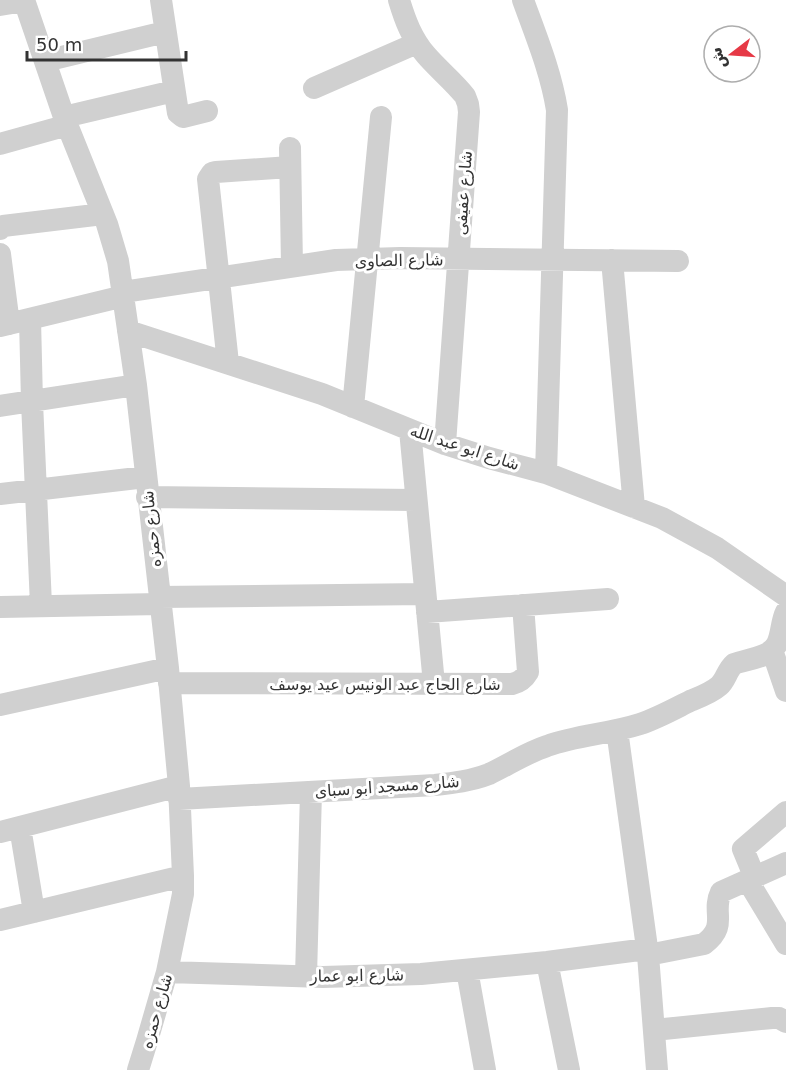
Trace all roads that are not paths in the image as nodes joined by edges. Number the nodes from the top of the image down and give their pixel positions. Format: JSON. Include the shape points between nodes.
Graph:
{"nodes":[{"id":1,"x":24,"y":0,"type":"edge"},
{"id":2,"x":161,"y":0,"type":"edge"},
{"id":3,"x":399,"y":0,"type":"edge"},
{"id":4,"x":523,"y":0,"type":"edge"},
{"id":5,"x":0,"y":5,"type":"edge"},
{"id":6,"x":165,"y":32,"type":"junction"},
{"id":7,"x":417,"y":43,"type":"junction"},
{"id":8,"x":45,"y":61,"type":"junction"},
{"id":9,"x":315,"y":88,"type":"dead end"},
{"id":10,"x":174,"y":91,"type":"junction"},
{"id":11,"x":207,"y":111,"type":"dead end"},
{"id":12,"x":381,"y":117,"type":"dead end"},
{"id":13,"x":66,"y":121,"type":"junction"},
{"id":14,"x":0,"y":144,"type":"edge"},
{"id":15,"x":103,"y":214,"type":"junction"},
{"id":16,"x":0,"y":229,"type":"edge"},
{"id":17,"x":0,"y":254,"type":"edge"},
{"id":18,"x":459,"y":259,"type":"junction"},
{"id":19,"x":552,"y":259,"type":"junction"},
{"id":20,"x":367,"y":260,"type":"junction"},
{"id":21,"x":612,"y":260,"type":"junction"},
{"id":22,"x":678,"y":261,"type":"dead end"},
{"id":23,"x":292,"y":266,"type":"junction"},
{"id":24,"x":219,"y":277,"type":"junction"},
{"id":25,"x":123,"y":294,"type":"junction"},
{"id":26,"x":13,"y":323,"type":"edge"},
{"id":27,"x":128,"y":331,"type":"junction"},
{"id":28,"x":228,"y":363,"type":"junction"},
{"id":29,"x":136,"y":385,"type":"junction"},
{"id":30,"x":32,"y":402,"type":"junction"},
{"id":31,"x":0,"y":406,"type":"edge"},
{"id":32,"x":353,"y":407,"type":"junction"},
{"id":33,"x":410,"y":429,"type":"junction"},
{"id":34,"x":445,"y":444,"type":"junction"},
{"id":35,"x":546,"y":473,"type":"junction"},
{"id":36,"x":146,"y":487,"type":"junction"},
{"id":37,"x":37,"y":490,"type":"junction"},
{"id":38,"x":0,"y":494,"type":"edge"},
{"id":39,"x":415,"y":500,"type":"junction"},
{"id":40,"x":634,"y":507,"type":"junction"},
{"id":41,"x":786,"y":596,"type":"edge"},
{"id":42,"x":608,"y":598,"type":"dead end"},
{"id":43,"x":159,"y":601,"type":"junction"},
{"id":44,"x":426,"y":603,"type":"junction"},
{"id":45,"x":41,"y":605,"type":"junction"},
{"id":46,"x":522,"y":605,"type":"junction"},
{"id":47,"x":0,"y":607,"type":"edge"},
{"id":48,"x":786,"y":612,"type":"edge"},
{"id":49,"x":772,"y":650,"type":"junction"},
{"id":50,"x":169,"y":675,"type":"junction"},
{"id":51,"x":434,"y":684,"type":"junction"},
{"id":52,"x":786,"y":691,"type":"edge"},
{"id":53,"x":0,"y":705,"type":"edge"},
{"id":54,"x":617,"y":730,"type":"junction"},
{"id":55,"x":311,"y":792,"type":"junction"},
{"id":56,"x":179,"y":793,"type":"junction"},
{"id":57,"x":786,"y":812,"type":"edge"},
{"id":58,"x":5,"y":830,"type":"edge"},
{"id":59,"x":786,"y":863,"type":"edge"},
{"id":60,"x":183,"y":876,"type":"junction"},
{"id":61,"x":751,"y":879,"type":"junction"},
{"id":62,"x":34,"y":912,"type":"junction"},
{"id":63,"x":0,"y":920,"type":"edge"},
{"id":64,"x":786,"y":944,"type":"edge"},
{"id":65,"x":648,"y":952,"type":"junction"},
{"id":66,"x":547,"y":962,"type":"junction"},
{"id":67,"x":467,"y":970,"type":"junction"},
{"id":68,"x":167,"y":972,"type":"junction"},
{"id":69,"x":306,"y":976,"type":"junction"},
{"id":70,"x":786,"y":1022,"type":"edge"},
{"id":71,"x":654,"y":1030,"type":"junction"},
{"id":72,"x":138,"y":1070,"type":"edge"},
{"id":73,"x":485,"y":1070,"type":"edge"},
{"id":74,"x":569,"y":1070,"type":"edge"},
{"id":75,"x":657,"y":1070,"type":"edge"}],
"edges":[{"from":1,"to":5,"type":"street"},
{"from":1,"to":8,"type":"street","name":"شارع حمزه"},
{"from":2,"to":6,"type":"street"},
{"from":3,"to":7,"type":"street","name":"شارع عفيفى"},
{"from":4,"to":19,"type":"street","via":[[557,110]]},
{"from":6,"to":8,"type":"street"},
{"from":6,"to":10,"type":"street"},
{"from":7,"to":9,"type":"street"},
{"from":7,"to":18,"type":"street","name":"شارع عفيفى","via":[[468,104]]},
{"from":8,"to":13,"type":"street","name":"شارع حمزه"},
{"from":10,"to":11,"type":"street","via":[[180,116]]},
{"from":10,"to":13,"type":"street"},
{"from":12,"to":20,"type":"street"},
{"from":13,"to":14,"type":"street"},
{"from":13,"to":15,"type":"street","name":"شارع حمزه"},
{"from":15,"to":16,"type":"street"},
{"from":15,"to":25,"type":"street","name":"شارع حمزه","via":[[118,261]]},
{"from":17,"to":26,"type":"street"},
{"from":18,"to":19,"type":"street","name":"شارع الصاوى"},
{"from":18,"to":20,"type":"street","name":"شارع الصاوى"},
{"from":18,"to":34,"type":"street","name":"شارع عفيفى"},
{"from":19,"to":21,"type":"street","name":"شارع الصاوى"},
{"from":19,"to":35,"type":"street"},
{"from":20,"to":23,"type":"street","name":"شارع الصاوى"},
{"from":20,"to":32,"type":"street"},
{"from":21,"to":22,"type":"street","name":"شارع الصاوى"},
{"from":21,"to":40,"type":"street"},
{"from":23,"to":24,"type":"street","name":"شارع الصاوى"},
{"from":23,"to":24,"type":"street","via":[[290,157],[209,176]]},
{"from":24,"to":25,"type":"street","name":"شارع الصاوى"},
{"from":24,"to":28,"type":"street"},
{"from":25,"to":26,"type":"street","name":"شارع الصاوى"},
{"from":25,"to":27,"type":"street","name":"شارع حمزه"},
{"from":26,"to":30,"type":"street"},
{"from":27,"to":28,"type":"street","name":"شارع ابو عبد الله"},
{"from":27,"to":29,"type":"street","name":"شارع حمزه"},
{"from":28,"to":32,"type":"street","name":"شارع ابو عبد الله"},
{"from":29,"to":30,"type":"street"},
{"from":29,"to":36,"type":"street","name":"شارع حمزه"},
{"from":30,"to":31,"type":"street"},
{"from":30,"to":37,"type":"street"},
{"from":32,"to":33,"type":"street","name":"شارع ابو عبد الله"},
{"from":33,"to":34,"type":"street","name":"شارع ابو عبد الله"},
{"from":33,"to":39,"type":"street"},
{"from":34,"to":35,"type":"street","name":"شارع ابو عبد الله"},
{"from":35,"to":40,"type":"street","name":"شارع ابو عبد الله"},
{"from":36,"to":37,"type":"street"},
{"from":36,"to":39,"type":"street"},
{"from":36,"to":43,"type":"street","name":"شارع حمزه"},
{"from":37,"to":38,"type":"street"},
{"from":37,"to":45,"type":"street"},
{"from":39,"to":44,"type":"street"},
{"from":40,"to":41,"type":"street","name":"شارع ابو عبد الله","via":[[717,548]]},
{"from":42,"to":46,"type":"street"},
{"from":43,"to":44,"type":"street"},
{"from":43,"to":45,"type":"street"},
{"from":43,"to":50,"type":"street","name":"شارع حمزه"},
{"from":44,"to":46,"type":"street"},
{"from":44,"to":51,"type":"street"},
{"from":45,"to":47,"type":"street"},
{"from":46,"to":51,"type":"street","name":"شارع الحاج عبد الونيس عيد يوسف","via":[[528,664],[525,678],[512,684]]},
{"from":48,"to":49,"type":"street"},
{"from":49,"to":52,"type":"street"},
{"from":49,"to":54,"type":"street","name":"شارع مسجد ابو سباى","via":[[734,664],[714,690],[662,715]]},
{"from":50,"to":51,"type":"street","name":"شارع الحاج عبد الونيس عيد يوسف"},
{"from":50,"to":53,"type":"street","name":"شارع الحاج عبد الونيس عيد يوسف"},
{"from":50,"to":56,"type":"street","name":"شارع حمزه"},
{"from":54,"to":55,"type":"street","name":"شارع مسجد ابو سباى","via":[[545,746],[471,780]]},
{"from":54,"to":65,"type":"street"},
{"from":55,"to":56,"type":"street","name":"شارع مسجد ابو سباى"},
{"from":55,"to":69,"type":"street"},
{"from":56,"to":58,"type":"street","name":"شارع مسجد ابو سباى"},
{"from":56,"to":60,"type":"street","name":"شارع حمزه"},
{"from":57,"to":61,"type":"street","via":[[743,849]]},
{"from":58,"to":62,"type":"street"},
{"from":59,"to":61,"type":"street"},
{"from":60,"to":62,"type":"street"},
{"from":60,"to":68,"type":"street","name":"شارع حمزه"},
{"from":61,"to":64,"type":"street"},
{"from":61,"to":65,"type":"street","name":"شارع ابو عمار","via":[[721,892],[717,930],[704,944]]},
{"from":62,"to":63,"type":"street"},
{"from":65,"to":66,"type":"street","name":"شارع ابو عمار"},
{"from":65,"to":71,"type":"street"},
{"from":66,"to":67,"type":"street","name":"شارع ابو عمار"},
{"from":66,"to":74,"type":"street"},
{"from":67,"to":69,"type":"street","name":"شارع ابو عمار"},
{"from":67,"to":73,"type":"street"},
{"from":68,"to":69,"type":"street","name":"شارع ابو عمار"},
{"from":68,"to":72,"type":"street","name":"شارع حمزه"},
{"from":70,"to":71,"type":"street","via":[[772,1018]]},
{"from":71,"to":75,"type":"street"}]}
